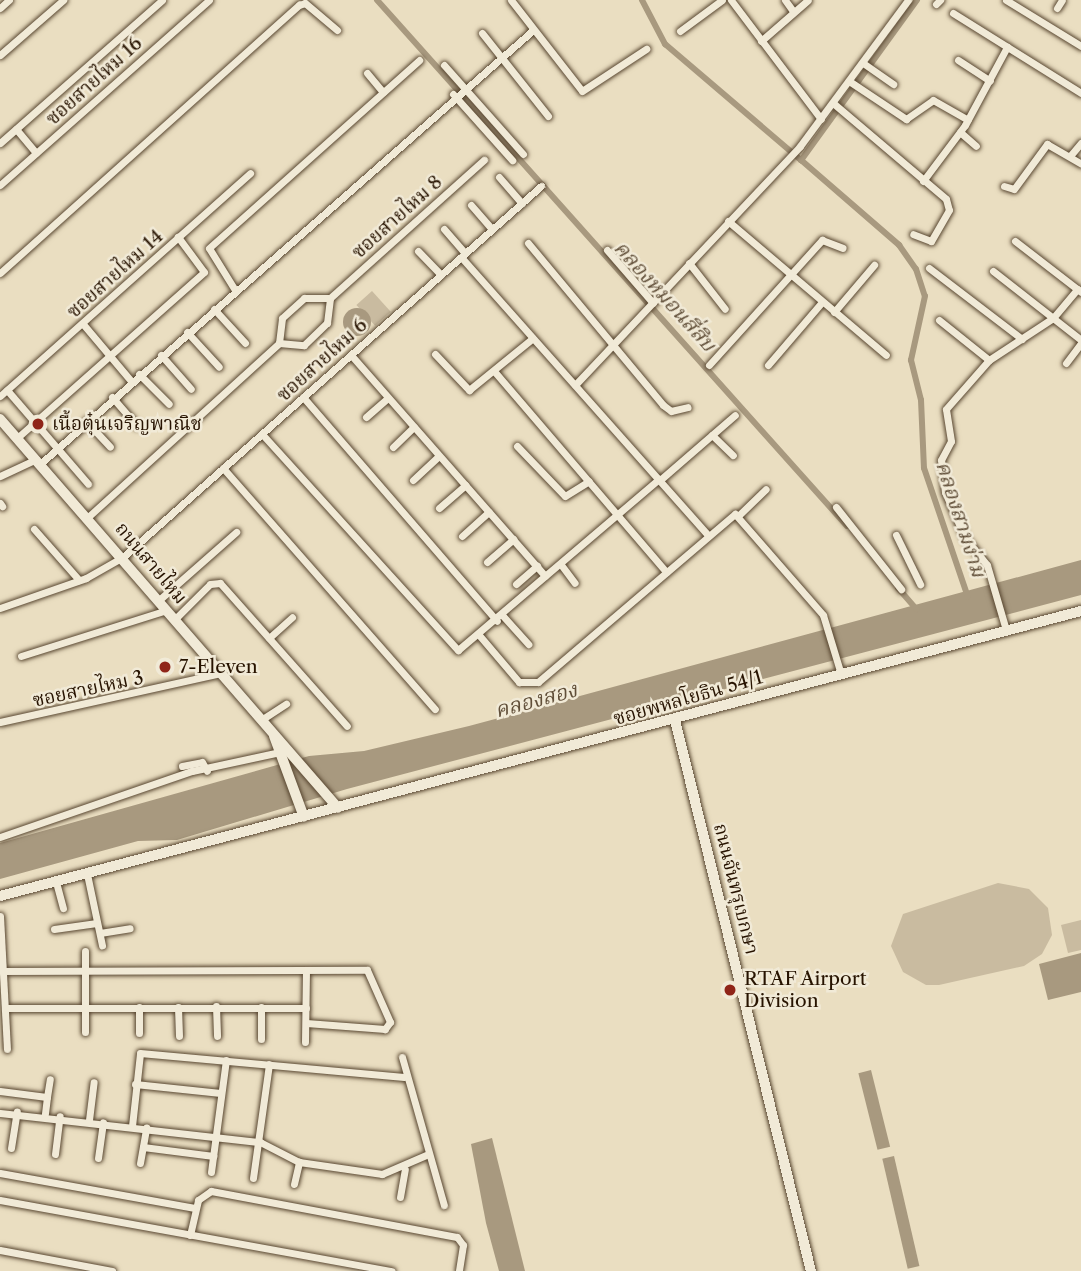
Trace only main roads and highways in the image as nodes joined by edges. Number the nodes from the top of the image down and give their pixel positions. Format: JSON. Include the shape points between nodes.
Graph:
{"nodes":[{"id":1,"x":0,"y":419,"type":"edge"},
{"id":2,"x":1081,"y":611,"type":"edge"},
{"id":3,"x":675,"y":720,"type":"junction"},
{"id":4,"x":272,"y":733,"type":"junction"},
{"id":5,"x":338,"y":808,"type":"junction"},
{"id":6,"x":302,"y":813,"type":"junction"},
{"id":7,"x":0,"y":896,"type":"edge"},
{"id":8,"x":810,"y":1271,"type":"edge"}],
"edges":[{"from":1,"to":4,"type":"main road","name":"ถนนสายไหม"},
{"from":2,"to":3,"type":"main road","name":"ซอยพหลโยธิน 54/1","via":[[839,667]]},
{"from":3,"to":5,"type":"main road","name":"ซอยพหลโยธิน 54/1"},
{"from":3,"to":8,"type":"main road","name":"ถนนจันทรุเบกษา"},
{"from":4,"to":5,"type":"main road","name":"ถนนสายไหม"},
{"from":4,"to":6,"type":"main road","name":"ถนนสายไหม"},
{"from":5,"to":6,"type":"main road","name":"ซอยพหลโยธิน 54/1"},
{"from":6,"to":7,"type":"main road","name":"ซอยพหลโยธิน 54/1"}]}
